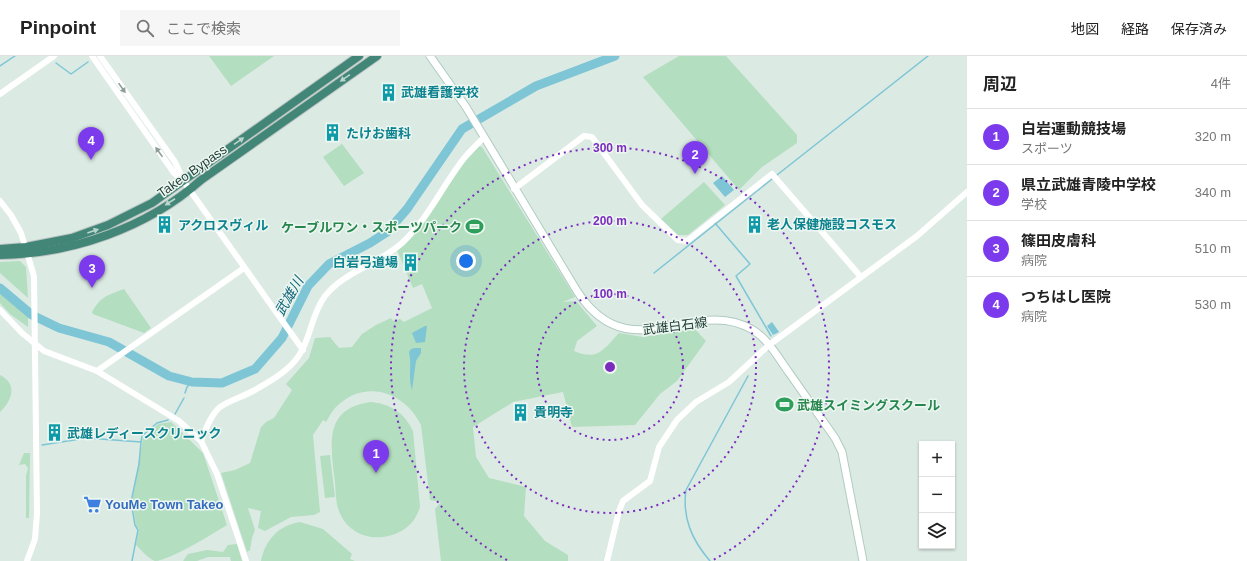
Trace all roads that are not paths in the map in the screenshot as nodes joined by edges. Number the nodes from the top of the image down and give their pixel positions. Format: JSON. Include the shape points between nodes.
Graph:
{"nodes":[{"id":1,"x":54,"y":56,"type":"edge"},
{"id":2,"x":92,"y":56,"type":"edge"},
{"id":3,"x":100,"y":56,"type":"edge"},
{"id":4,"x":359,"y":56,"type":"edge"},
{"id":5,"x":377,"y":56,"type":"edge"},
{"id":6,"x":430,"y":56,"type":"edge"},
{"id":7,"x":0,"y":94,"type":"edge"},
{"id":8,"x":482,"y":136,"type":"junction"},
{"id":9,"x":184,"y":182,"type":"junction"},
{"id":10,"x":514,"y":189,"type":"junction"},
{"id":11,"x":190,"y":190,"type":"junction"},
{"id":12,"x":967,"y":192,"type":"edge"},
{"id":13,"x":0,"y":201,"type":"edge"},
{"id":14,"x":0,"y":249,"type":"edge"},
{"id":15,"x":27,"y":250,"type":"junction"},
{"id":16,"x":0,"y":255,"type":"edge"},
{"id":17,"x":244,"y":268,"type":"junction"},
{"id":18,"x":861,"y":277,"type":"junction"},
{"id":19,"x":0,"y":310,"type":"edge"},
{"id":20,"x":35,"y":342,"type":"junction"},
{"id":21,"x":769,"y":345,"type":"junction"},
{"id":22,"x":303,"y":350,"type":"junction"},
{"id":23,"x":97,"y":371,"type":"junction"},
{"id":24,"x":201,"y":441,"type":"junction"},
{"id":25,"x":27,"y":561,"type":"edge"},
{"id":26,"x":246,"y":561,"type":"edge"},
{"id":27,"x":608,"y":561,"type":"edge"},
{"id":28,"x":863,"y":561,"type":"edge"}],
"edges":[{"from":1,"to":7,"type":"street"},
{"from":9,"to":2,"type":"street","one_way":true,"via":[[174,174]]},
{"from":3,"to":9,"type":"street","one_way":true,"via":[[175,162]]},
{"from":9,"to":4,"type":"highway","name":"Takeo Bypass","one_way":true},
{"from":5,"to":11,"type":"highway","name":"Takeo Bypass","one_way":true},
{"from":6,"to":8,"type":"main road","name":"武雄白石線"},
{"from":8,"to":10,"type":"main road","name":"武雄白石線"},
{"from":8,"to":22,"type":"street","via":[[459,164],[426,216],[402,243],[342,280],[325,296],[316,312]]},
{"from":9,"to":11,"type":"street"},
{"from":15,"to":9,"type":"highway","name":"Takeo Bypass","one_way":true,"via":[[108,226],[152,203]]},
{"from":10,"to":18,"type":"street","via":[[584,136],[592,137],[642,205],[682,242],[687,241],[772,174]]},
{"from":10,"to":21,"type":"main road","name":"武雄白石線","via":[[582,300],[599,317],[622,328],[641,331],[726,320],[753,330]]},
{"from":11,"to":15,"type":"highway","name":"Takeo Bypass","one_way":true,"via":[[153,213],[113,233],[93,240]]},
{"from":11,"to":17,"type":"street"},
{"from":12,"to":18,"type":"street","via":[[917,236]]},
{"from":13,"to":15,"type":"street","via":[[11,215]]},
{"from":14,"to":15,"type":"highway","name":"Takeo Bypass"},
{"from":15,"to":16,"type":"highway","name":"Takeo Bypass"},
{"from":15,"to":20,"type":"street","via":[[34,276]]},
{"from":17,"to":22,"type":"street"},
{"from":17,"to":23,"type":"street"},
{"from":18,"to":21,"type":"street"},
{"from":19,"to":20,"type":"street","via":[[22,333]]},
{"from":20,"to":23,"type":"street","via":[[44,351]]},
{"from":20,"to":25,"type":"street","via":[[36,527]]},
{"from":21,"to":27,"type":"street","via":[[729,382],[696,402],[667,432],[659,447],[650,481],[623,501]]},
{"from":21,"to":28,"type":"main road","name":"武雄白石線","via":[[835,438],[842,452]]},
{"from":22,"to":24,"type":"street","via":[[288,368],[219,408],[205,429]]},
{"from":23,"to":24,"type":"street","via":[[179,421]]},
{"from":24,"to":26,"type":"street","via":[[217,474]]}]}
